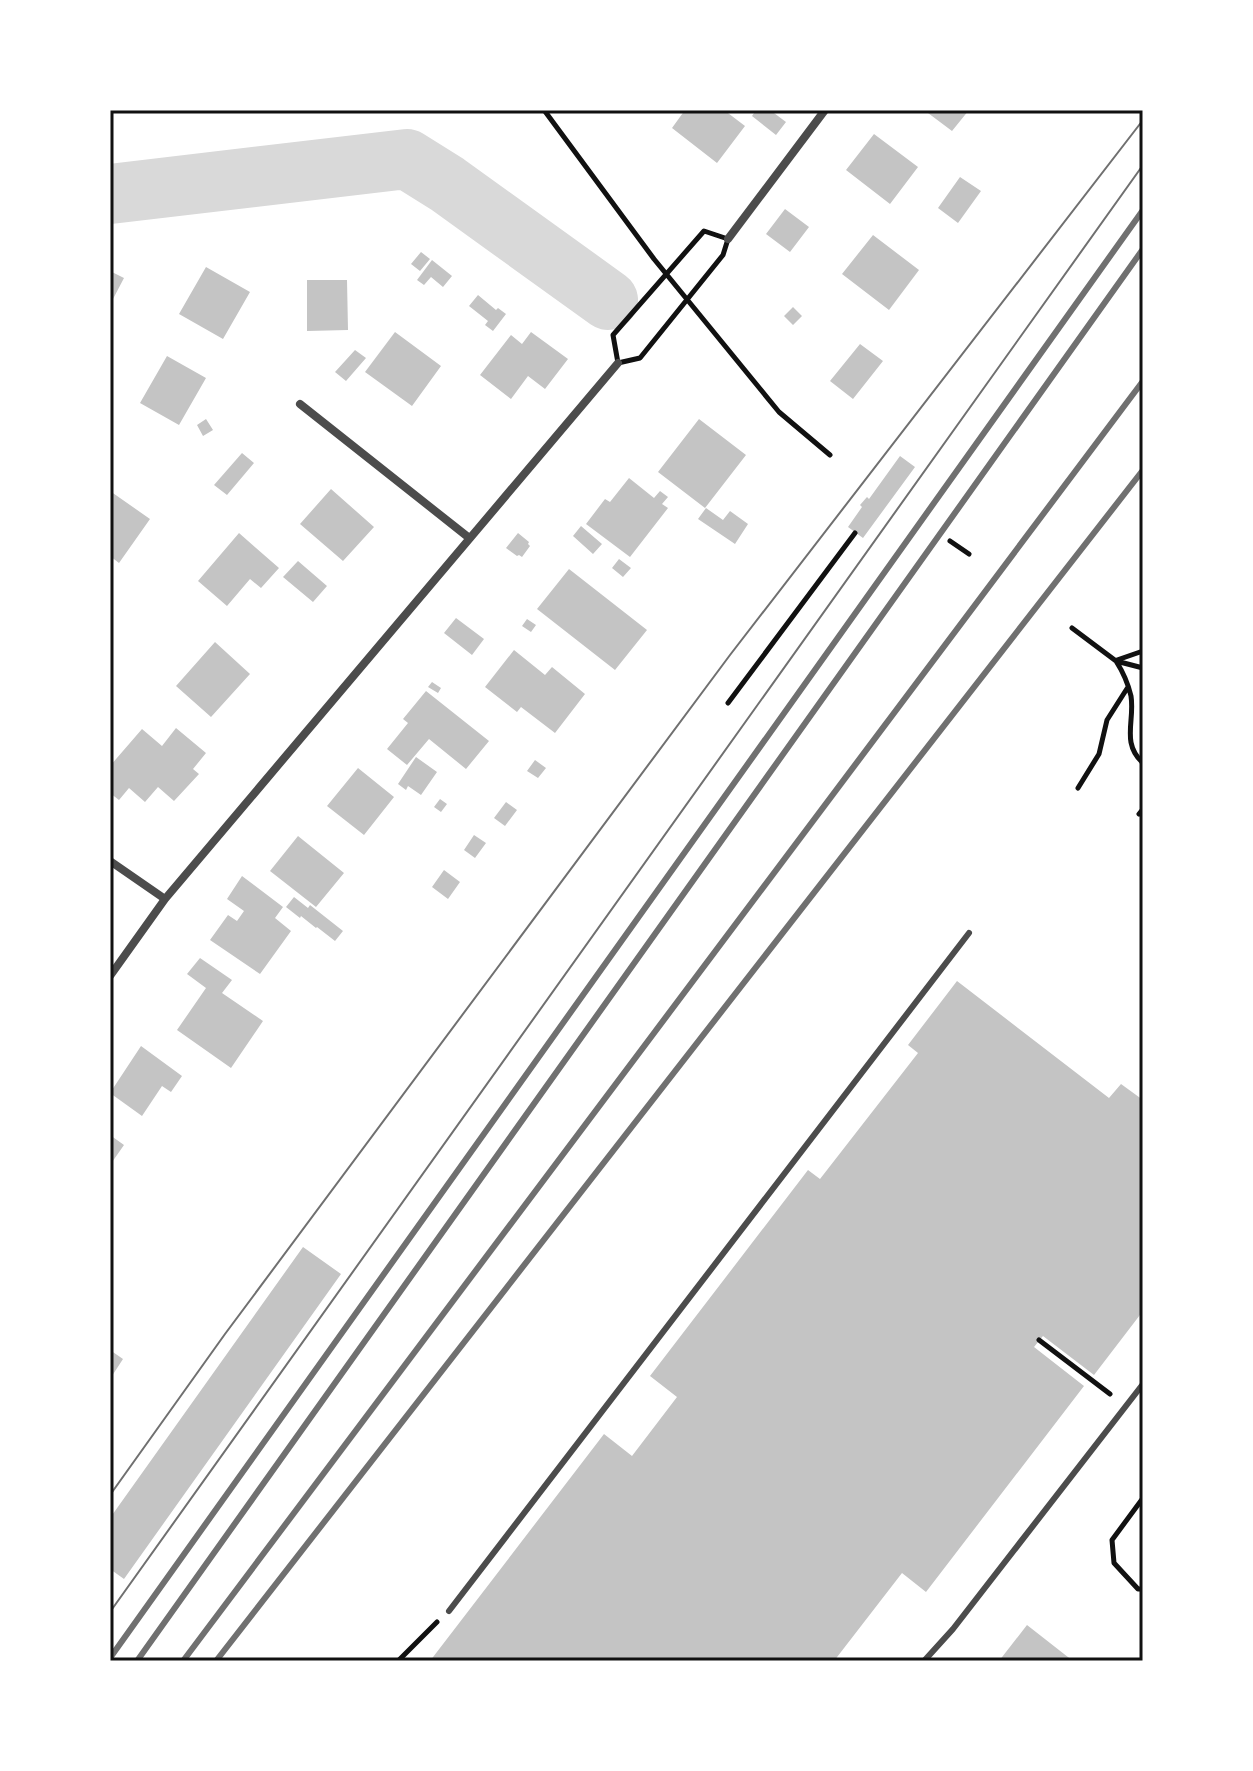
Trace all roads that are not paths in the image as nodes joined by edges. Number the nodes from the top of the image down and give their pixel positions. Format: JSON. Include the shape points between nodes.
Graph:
{"nodes":[{"id":1,"x":825,"y":110,"type":"edge"},
{"id":2,"x":728,"y":239,"type":"road end"},
{"id":3,"x":618,"y":363,"type":"road end"},
{"id":4,"x":300,"y":404,"type":"dead end"},
{"id":5,"x":468,"y":537,"type":"junction"},
{"id":6,"x":110,"y":861,"type":"edge"},
{"id":7,"x":165,"y":899,"type":"junction"},
{"id":8,"x":969,"y":933,"type":"dead end"},
{"id":9,"x":110,"y":976,"type":"edge"},
{"id":10,"x":1143,"y":1384,"type":"edge"},
{"id":11,"x":449,"y":1611,"type":"road end"},
{"id":12,"x":924,"y":1661,"type":"edge"}],
"edges":[{"from":1,"to":2,"type":"street"},
{"from":3,"to":5,"type":"street"},
{"from":4,"to":5,"type":"street"},
{"from":5,"to":7,"type":"street"},
{"from":6,"to":7,"type":"street"},
{"from":7,"to":9,"type":"street"},
{"from":8,"to":11,"type":"lane"},
{"from":10,"to":12,"type":"lane"}]}
